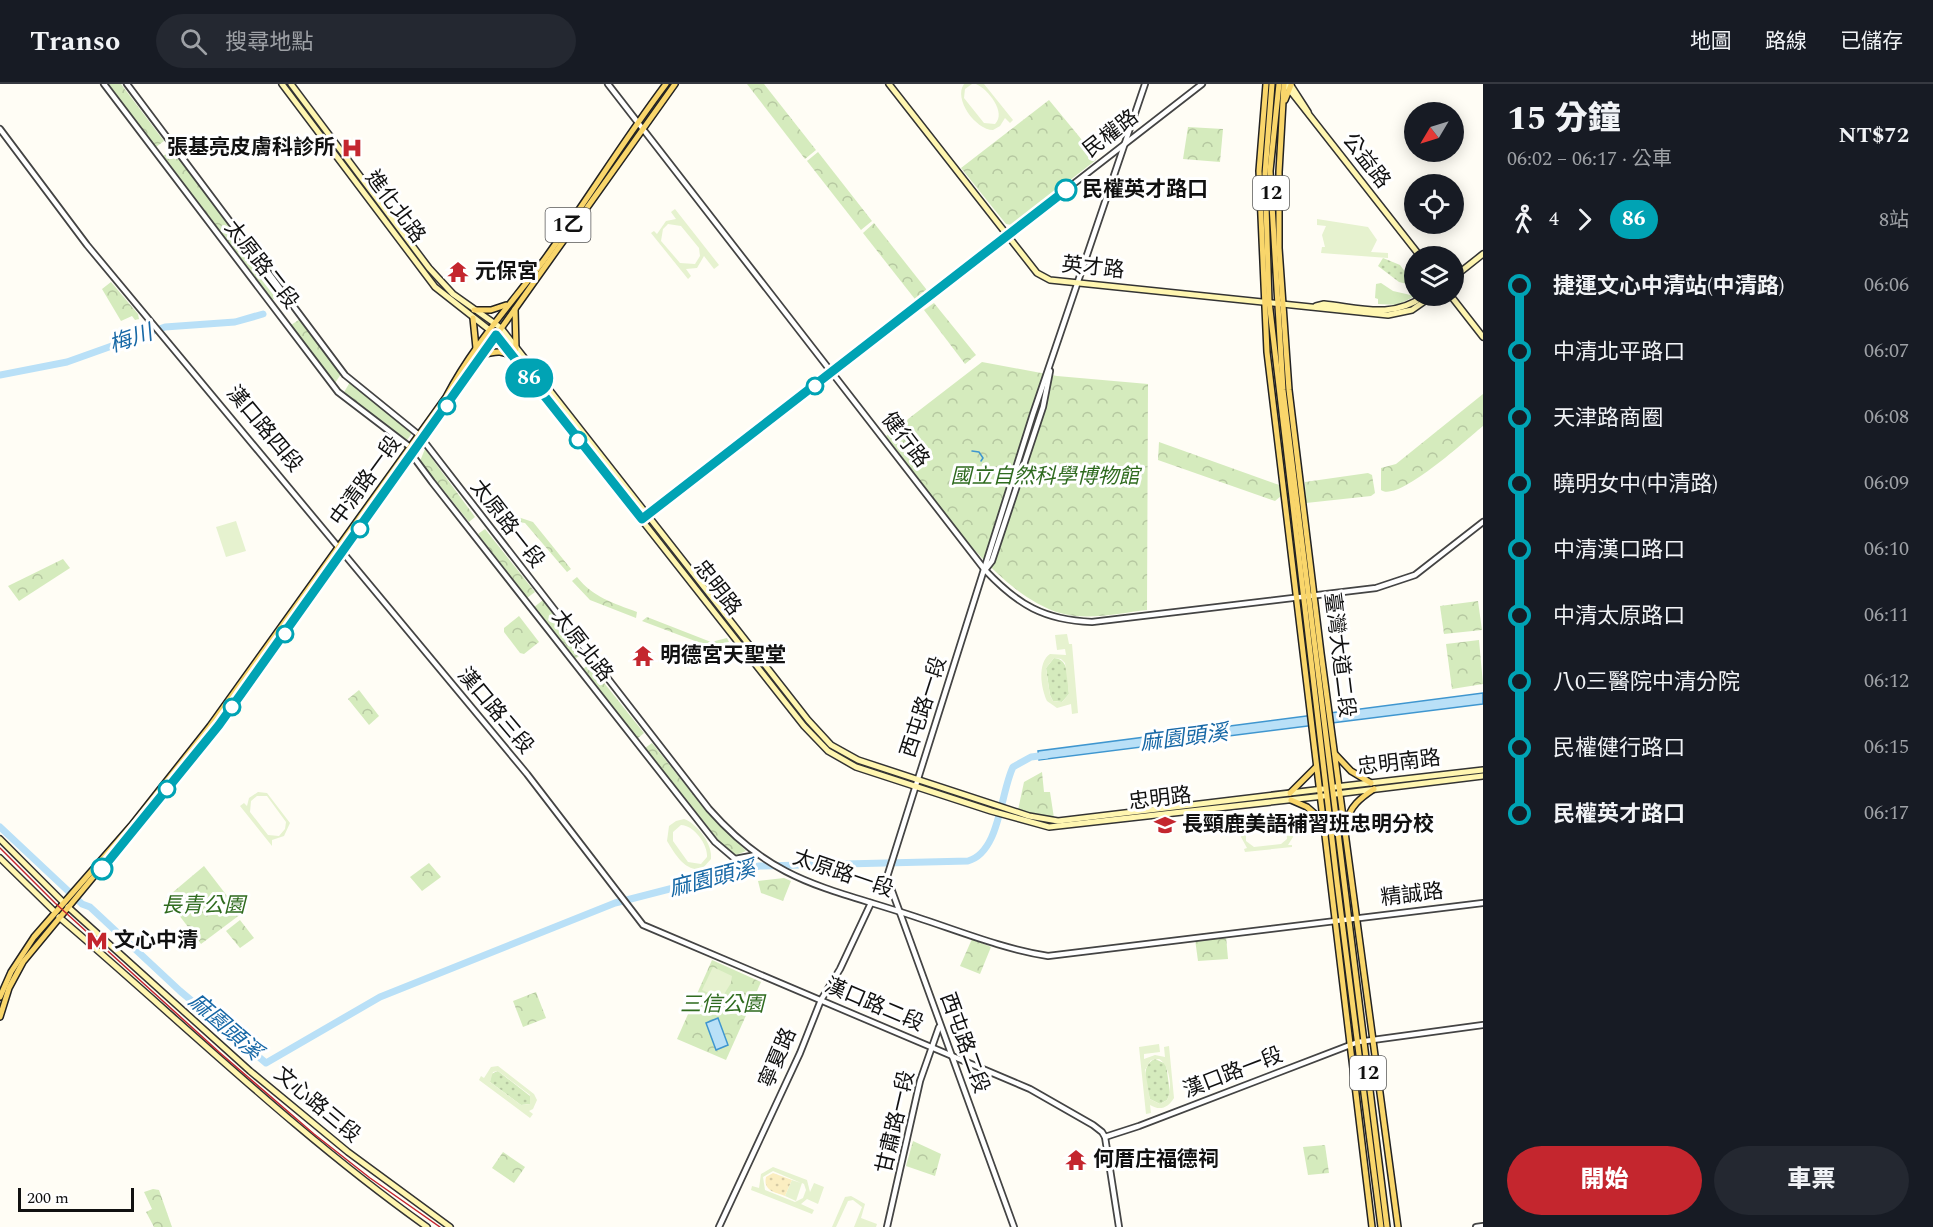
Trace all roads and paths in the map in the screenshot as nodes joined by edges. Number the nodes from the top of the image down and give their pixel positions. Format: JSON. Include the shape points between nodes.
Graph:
{"nodes":[{"id":1,"x":104,"y":84,"type":"edge"},
{"id":2,"x":127,"y":84,"type":"edge"},
{"id":3,"x":282,"y":84,"type":"edge"},
{"id":4,"x":291,"y":84,"type":"edge"},
{"id":5,"x":608,"y":84,"type":"edge"},
{"id":6,"x":666,"y":84,"type":"edge"},
{"id":7,"x":675,"y":84,"type":"edge"},
{"id":8,"x":889,"y":84,"type":"edge"},
{"id":9,"x":1145,"y":84,"type":"edge"},
{"id":10,"x":1202,"y":84,"type":"edge"},
{"id":11,"x":1267,"y":84,"type":"edge"},
{"id":12,"x":1279,"y":84,"type":"edge"},
{"id":13,"x":1288,"y":85,"type":"edge"},
{"id":14,"x":637,"y":123,"type":"junction"},
{"id":15,"x":0,"y":129,"type":"edge"},
{"id":16,"x":642,"y":130,"type":"junction"},
{"id":17,"x":1123,"y":146,"type":"junction"},
{"id":18,"x":1008,"y":236,"type":"junction"},
{"id":19,"x":1412,"y":246,"type":"edge"},
{"id":20,"x":1483,"y":254,"type":"edge"},
{"id":21,"x":1464,"y":269,"type":"edge"},
{"id":22,"x":1079,"y":283,"type":"junction"},
{"id":23,"x":1266,"y":301,"type":"junction"},
{"id":24,"x":1279,"y":302,"type":"junction"},
{"id":25,"x":508,"y":305,"type":"junction"},
{"id":26,"x":1316,"y":306,"type":"junction"},
{"id":27,"x":1409,"y":306,"type":"edge"},
{"id":28,"x":1418,"y":306,"type":"edge"},
{"id":29,"x":1459,"y":306,"type":"edge"},
{"id":30,"x":515,"y":308,"type":"junction"},
{"id":31,"x":474,"y":310,"type":"junction"},
{"id":32,"x":473,"y":318,"type":"junction"},
{"id":33,"x":494,"y":324,"type":"junction"},
{"id":34,"x":501,"y":328,"type":"junction"},
{"id":35,"x":489,"y":330,"type":"junction"},
{"id":36,"x":496,"y":335,"type":"junction"},
{"id":37,"x":1483,"y":337,"type":"edge"},
{"id":38,"x":476,"y":348,"type":"junction"},
{"id":39,"x":516,"y":349,"type":"junction"},
{"id":40,"x":483,"y":355,"type":"junction"},
{"id":41,"x":514,"y":359,"type":"junction"},
{"id":42,"x":832,"y":373,"type":"junction"},
{"id":43,"x":421,"y":438,"type":"junction"},
{"id":44,"x":410,"y":447,"type":"junction"},
{"id":45,"x":412,"y":455,"type":"junction"},
{"id":46,"x":645,"y":517,"type":"junction"},
{"id":47,"x":1483,"y":522,"type":"edge"},
{"id":48,"x":341,"y":549,"type":"junction"},
{"id":49,"x":985,"y":570,"type":"junction"},
{"id":50,"x":1315,"y":596,"type":"junction"},
{"id":51,"x":1302,"y":598,"type":"junction"},
{"id":52,"x":1325,"y":730,"type":"junction"},
{"id":53,"x":1334,"y":752,"type":"junction"},
{"id":54,"x":1316,"y":767,"type":"junction"},
{"id":55,"x":1483,"y":770,"type":"edge"},
{"id":56,"x":1483,"y":776,"type":"edge"},
{"id":57,"x":916,"y":783,"type":"junction"},
{"id":58,"x":1371,"y":783,"type":"junction"},
{"id":59,"x":1374,"y":789,"type":"junction"},
{"id":60,"x":1340,"y":790,"type":"junction"},
{"id":61,"x":1329,"y":792,"type":"junction"},
{"id":62,"x":1319,"y":793,"type":"junction"},
{"id":63,"x":1291,"y":796,"type":"junction"},
{"id":64,"x":1322,"y":820,"type":"junction"},
{"id":65,"x":0,"y":839,"type":"edge"},
{"id":66,"x":1346,"y":840,"type":"junction"},
{"id":67,"x":756,"y":855,"type":"junction"},
{"id":68,"x":0,"y":858,"type":"edge"},
{"id":69,"x":888,"y":869,"type":"joint"},
{"id":70,"x":871,"y":903,"type":"junction"},
{"id":71,"x":1483,"y":903,"type":"edge"},
{"id":72,"x":66,"y":905,"type":"junction"},
{"id":73,"x":630,"y":907,"type":"joint"},
{"id":74,"x":898,"y":911,"type":"junction"},
{"id":75,"x":57,"y":915,"type":"junction"},
{"id":76,"x":1357,"y":918,"type":"junction"},
{"id":77,"x":1345,"y":920,"type":"junction"},
{"id":78,"x":1334,"y":921,"type":"junction"},
{"id":79,"x":0,"y":997,"type":"edge"},
{"id":80,"x":821,"y":1000,"type":"junction"},
{"id":81,"x":0,"y":1017,"type":"edge"},
{"id":82,"x":939,"y":1025,"type":"junction"},
{"id":83,"x":1483,"y":1025,"type":"edge"},
{"id":84,"x":1372,"y":1039,"type":"junction"},
{"id":85,"x":1361,"y":1041,"type":"junction"},
{"id":86,"x":1350,"y":1046,"type":"junction"},
{"id":87,"x":933,"y":1049,"type":"junction"},
{"id":88,"x":951,"y":1055,"type":"junction"},
{"id":89,"x":1105,"y":1137,"type":"junction"},
{"id":90,"x":1483,"y":1226,"type":"edge"},
{"id":91,"x":427,"y":1227,"type":"edge"},
{"id":92,"x":450,"y":1227,"type":"edge"},
{"id":93,"x":719,"y":1227,"type":"edge"},
{"id":94,"x":887,"y":1227,"type":"edge"},
{"id":95,"x":1014,"y":1227,"type":"edge"},
{"id":96,"x":1119,"y":1227,"type":"edge"},
{"id":97,"x":1372,"y":1227,"type":"edge"},
{"id":98,"x":1381,"y":1227,"type":"edge"},
{"id":99,"x":1388,"y":1227,"type":"edge"},
{"id":100,"x":1398,"y":1227,"type":"edge"},
{"id":101,"x":1476,"y":1227,"type":"edge"}],
"edges":[{"from":1,"to":44,"type":"street","name":"太原路二段","via":[[338,392]]},
{"from":2,"to":43,"type":"street","name":"太原路二段","via":[[345,375]]},
{"from":3,"to":32,"type":"main road","name":"進化北路","via":[[435,287]]},
{"from":4,"to":31,"type":"main road","name":"進化北路","via":[[429,268],[446,288]]},
{"from":5,"to":14,"type":"street","name":"健行路"},
{"from":6,"to":14,"type":"main road","name":"中清路一段","number":"1乙"},
{"from":7,"to":16,"type":"main road","name":"中清路一段","number":"1乙"},
{"from":8,"to":18,"type":"main road","name":"英才路"},
{"from":9,"to":17,"type":"street","name":"西屯路一段"},
{"from":10,"to":17,"type":"street","name":"民權路"},
{"from":11,"to":23,"type":"main road","name":"臺灣大道二段","number":"12","via":[[1259,171]]},
{"from":12,"to":24,"type":"main road","name":"臺灣大道二段","number":"12","via":[[1270,171]]},
{"from":13,"to":19,"type":"main road","name":"公益路"},
{"from":13,"to":24,"type":"main road","name":"臺灣大道二段","number":"12","via":[[1278,172]]},
{"from":14,"to":16,"type":"street","name":"健行路"},
{"from":14,"to":25,"type":"main road","name":"中清路一段","number":"1乙","via":[[567,227]]},
{"from":15,"to":48,"type":"street","name":"漢口路四段","via":[[87,245]]},
{"from":16,"to":30,"type":"main road","name":"中清路一段","number":"1乙"},
{"from":16,"to":42,"type":"street","name":"健行路"},
{"from":17,"to":18,"type":"street","name":"民權路"},
{"from":17,"to":22,"type":"street","name":"西屯路一段"},
{"from":18,"to":22,"type":"main road","name":"英才路","via":[[1040,276]]},
{"from":18,"to":42,"type":"street","name":"民權路"},
{"from":20,"to":21,"type":"main road"},
{"from":22,"to":23,"type":"main road","name":"英才路"},
{"from":22,"to":49,"type":"street","name":"西屯路一段","via":[[1050,368],[1043,407],[992,561]]},
{"from":23,"to":24,"type":"main road","name":"英才路"},
{"from":23,"to":51,"type":"main road","name":"臺灣大道二段","number":"12","via":[[1267,352]]},
{"from":24,"to":26,"type":"main road","name":"英才路"},
{"from":24,"to":50,"type":"main road","name":"臺灣大道二段","number":"12"},
{"from":24,"to":51,"type":"main road","name":"臺灣大道二段","number":"12"},
{"from":25,"to":31,"type":"main road"},
{"from":25,"to":33,"type":"main road","name":"中清路一段","number":"1乙"},
{"from":26,"to":27,"type":"main road","name":"英才路","via":[[1387,311]]},
{"from":26,"to":28,"type":"main road","name":"英才路","via":[[1396,314]]},
{"from":29,"to":37,"type":"main road"},
{"from":30,"to":34,"type":"main road","name":"中清路一段","number":"1乙"},
{"from":30,"to":39,"type":"main road"},
{"from":31,"to":33,"type":"main road","name":"進化北路"},
{"from":32,"to":35,"type":"main road","name":"進化北路"},
{"from":32,"to":38,"type":"main road"},
{"from":33,"to":34,"type":"main road","name":"進化北路"},
{"from":33,"to":35,"type":"main road","name":"中清路一段","number":"1乙"},
{"from":34,"to":36,"type":"main road","name":"中清路一段","number":"1乙"},
{"from":34,"to":39,"type":"main road","name":"忠明路"},
{"from":35,"to":36,"type":"main road","name":"進化北路"},
{"from":35,"to":38,"type":"main road","name":"中清路一段","number":"1乙"},
{"from":36,"to":40,"type":"main road","name":"中清路一段","number":"1乙"},
{"from":36,"to":41,"type":"main road","name":"忠明路"},
{"from":38,"to":43,"type":"main road","name":"中清路一段","number":"1乙"},
{"from":39,"to":46,"type":"main road","name":"忠明路"},
{"from":40,"to":41,"type":"main road","via":[[496,351]]},
{"from":40,"to":43,"type":"main road","name":"中清路一段","number":"1乙"},
{"from":41,"to":46,"type":"main road","name":"忠明路"},
{"from":42,"to":46,"type":"street","name":"民權路"},
{"from":42,"to":49,"type":"street","name":"健行路"},
{"from":43,"to":44,"type":"main road","name":"中清路一段","number":"1乙"},
{"from":43,"to":45,"type":"main road","name":"中清路一段","number":"1乙"},
{"from":43,"to":67,"type":"street","name":"太原路一段","via":[[709,809]]},
{"from":44,"to":45,"type":"street","name":"太原北路"},
{"from":44,"to":48,"type":"main road","name":"中清路一段","number":"1乙"},
{"from":45,"to":48,"type":"main road","name":"中清路一段","number":"1乙"},
{"from":45,"to":67,"type":"street","name":"太原北路","via":[[715,842],[735,859]]},
{"from":46,"to":57,"type":"main road","name":"忠明路","via":[[817,741],[856,767]]},
{"from":47,"to":50,"type":"street","name":"健行路","via":[[1415,575],[1376,588]]},
{"from":48,"to":72,"type":"main road","name":"中清路一段","number":"1乙","via":[[219,725]]},
{"from":48,"to":73,"type":"street","name":"漢口路三段","via":[[527,774]]},
{"from":49,"to":51,"type":"street","name":"健行路","via":[[1024,605],[1055,618],[1075,621],[1129,620]]},
{"from":49,"to":57,"type":"street","name":"西屯路一段"},
{"from":50,"to":51,"type":"street","name":"健行路"},
{"from":50,"to":52,"type":"main road","name":"臺灣大道二段","number":"12","via":[[1328,705]]},
{"from":51,"to":52,"type":"main road","name":"臺灣大道二段","number":"12"},
{"from":51,"to":54,"type":"main road","name":"臺灣大道二段","number":"12"},
{"from":52,"to":53,"type":"main road","name":"臺灣大道二段","number":"12"},
{"from":52,"to":61,"type":"main road","name":"臺灣大道二段","number":"12"},
{"from":53,"to":58,"type":"main road","via":[[1351,771]]},
{"from":53,"to":60,"type":"main road","name":"臺灣大道二段","number":"12"},
{"from":54,"to":62,"type":"main road","name":"臺灣大道二段","number":"12"},
{"from":54,"to":63,"type":"main road"},
{"from":55,"to":58,"type":"main road","name":"忠明南路"},
{"from":56,"to":59,"type":"main road","name":"忠明南路"},
{"from":57,"to":63,"type":"main road","name":"忠明路","via":[[1058,821]]},
{"from":57,"to":63,"type":"main road","name":"忠明路","via":[[1006,816],[1050,827]]},
{"from":57,"to":69,"type":"street","name":"西屯路一段"},
{"from":58,"to":60,"type":"main road","name":"忠明南路"},
{"from":59,"to":60,"type":"main road","name":"忠明南路"},
{"from":59,"to":66,"type":"main road","via":[[1360,798],[1347,818]]},
{"from":60,"to":61,"type":"main road","name":"忠明南路"},
{"from":60,"to":66,"type":"main road","name":"臺灣大道二段","number":"12"},
{"from":61,"to":62,"type":"main road","name":"忠明南路"},
{"from":61,"to":77,"type":"main road","name":"臺灣大道二段","number":"12"},
{"from":62,"to":63,"type":"main road","name":"忠明路"},
{"from":62,"to":64,"type":"main road","name":"臺灣大道二段","number":"12"},
{"from":63,"to":64,"type":"main road"},
{"from":64,"to":78,"type":"main road","name":"臺灣大道二段","number":"12"},
{"from":65,"to":72,"type":"main road","name":"文心路三段"},
{"from":66,"to":76,"type":"main road","name":"臺灣大道二段","number":"12"},
{"from":67,"to":70,"type":"street","name":"太原路一段","via":[[782,871]]},
{"from":68,"to":75,"type":"main road","name":"文心路三段"},
{"from":69,"to":74,"type":"street","name":"西屯路二段","via":[[887,880]]},
{"from":70,"to":74,"type":"street","name":"太原路一段"},
{"from":70,"to":80,"type":"street","name":"寧夏路"},
{"from":71,"to":76,"type":"street","name":"精誠路"},
{"from":72,"to":75,"type":"main road","number":"1乙"},
{"from":72,"to":92,"type":"main road","name":"文心路三段","via":[[250,1071],[348,1152]]},
{"from":73,"to":80,"type":"street","name":"漢口路二段","via":[[643,925]]},
{"from":74,"to":78,"type":"street","name":"太原路一段","via":[[1012,949],[1048,956]]},
{"from":74,"to":82,"type":"street","name":"西屯路二段"},
{"from":75,"to":79,"type":"main road","number":"1乙","via":[[11,972]]},
{"from":75,"to":81,"type":"main road","number":"1乙","via":[[16,974]]},
{"from":75,"to":91,"type":"main road","name":"文心路三段","via":[[216,1058],[345,1166]]},
{"from":76,"to":77,"type":"street","name":"精誠路"},
{"from":76,"to":84,"type":"main road","name":"臺灣大道二段","number":"12"},
{"from":77,"to":78,"type":"street","name":"太原路一段"},
{"from":77,"to":85,"type":"main road","name":"臺灣大道二段","number":"12"},
{"from":78,"to":86,"type":"main road","name":"臺灣大道二段","number":"12"},
{"from":80,"to":87,"type":"street","name":"漢口路二段"},
{"from":80,"to":93,"type":"street","name":"寧夏路"},
{"from":82,"to":87,"type":"street","name":"甘肅路一段"},
{"from":82,"to":88,"type":"street","name":"西屯路二段"},
{"from":83,"to":84,"type":"street","name":"漢口路一段"},
{"from":84,"to":85,"type":"street","name":"漢口路一段"},
{"from":84,"to":100,"type":"main road","name":"臺灣大道二段","number":"12"},
{"from":85,"to":86,"type":"street","name":"漢口路一段"},
{"from":85,"to":98,"type":"main road","name":"臺灣大道二段","number":"12"},
{"from":85,"to":99,"type":"main road","name":"臺灣大道二段","number":"12"},
{"from":86,"to":89,"type":"street","name":"漢口路一段"},
{"from":86,"to":97,"type":"main road","name":"臺灣大道二段","number":"12"},
{"from":87,"to":88,"type":"street","name":"漢口路二段"},
{"from":87,"to":94,"type":"street","name":"甘肅路一段","via":[[920,1081]]},
{"from":88,"to":89,"type":"street","name":"漢口路二段","via":[[1030,1089],[1093,1125]]},
{"from":88,"to":95,"type":"street","name":"西屯路二段"},
{"from":89,"to":96,"type":"street"},
{"from":90,"to":101,"type":"street"}]}
